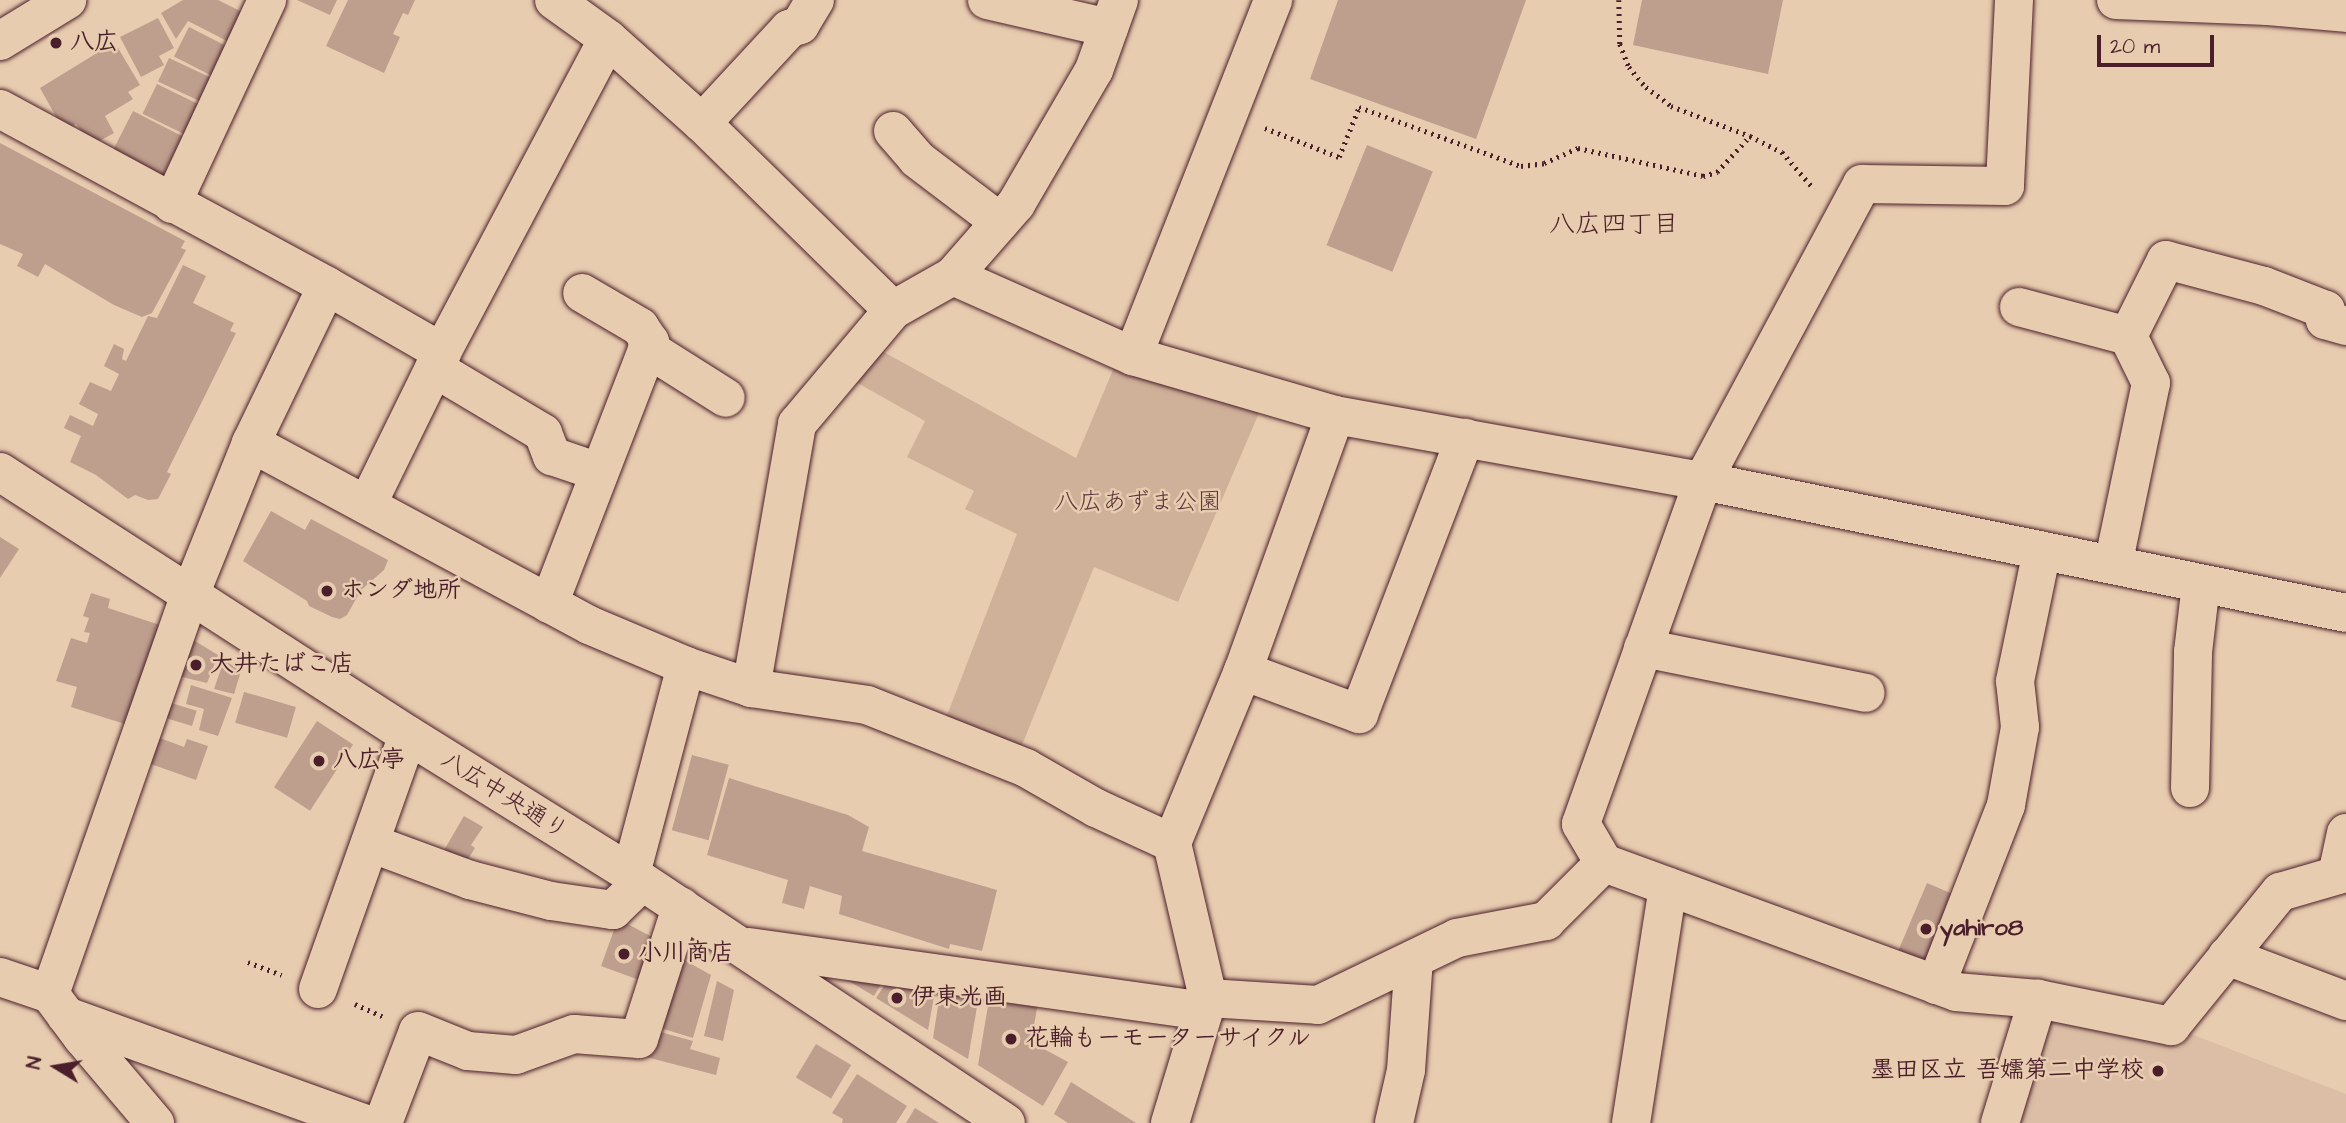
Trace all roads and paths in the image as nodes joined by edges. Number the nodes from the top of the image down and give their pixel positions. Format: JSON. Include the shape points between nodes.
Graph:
{"nodes":[{"id":1,"x":67,"y":0,"type":"edge"},
{"id":2,"x":267,"y":0,"type":"edge"},
{"id":3,"x":554,"y":0,"type":"edge"},
{"id":4,"x":815,"y":0,"type":"edge"},
{"id":5,"x":987,"y":0,"type":"edge"},
{"id":6,"x":1273,"y":0,"type":"edge"},
{"id":7,"x":1619,"y":0,"type":"edge"},
{"id":8,"x":2014,"y":0,"type":"edge"},
{"id":9,"x":2116,"y":0,"type":"edge"},
{"id":10,"x":2269,"y":3,"type":"edge"},
{"id":11,"x":2346,"y":13,"type":"edge"},
{"id":12,"x":1114,"y":14,"type":"edge"},
{"id":13,"x":608,"y":39,"type":"junction"},
{"id":14,"x":0,"y":41,"type":"edge"},
{"id":15,"x":0,"y":109,"type":"edge"},
{"id":16,"x":1228,"y":113,"type":"junction"},
{"id":17,"x":702,"y":123,"type":"junction"},
{"id":18,"x":892,"y":131,"type":"dead end"},
{"id":19,"x":1750,"y":136,"type":"junction"},
{"id":20,"x":1821,"y":193,"type":"dead end"},
{"id":21,"x":172,"y":204,"type":"junction"},
{"id":22,"x":1000,"y":222,"type":"junction"},
{"id":23,"x":953,"y":276,"type":"junction"},
{"id":24,"x":327,"y":286,"type":"junction"},
{"id":25,"x":582,"y":293,"type":"dead end"},
{"id":26,"x":2019,"y":307,"type":"dead end"},
{"id":27,"x":893,"y":310,"type":"junction"},
{"id":28,"x":2346,"y":326,"type":"edge"},
{"id":29,"x":2128,"y":336,"type":"junction"},
{"id":30,"x":647,"y":348,"type":"junction"},
{"id":31,"x":1133,"y":356,"type":"junction"},
{"id":32,"x":438,"y":360,"type":"junction"},
{"id":33,"x":726,"y":398,"type":"dead end"},
{"id":34,"x":1335,"y":415,"type":"junction"},
{"id":35,"x":1465,"y":438,"type":"junction"},
{"id":36,"x":251,"y":443,"type":"junction"},
{"id":37,"x":0,"y":472,"type":"edge"},
{"id":38,"x":599,"y":472,"type":"junction"},
{"id":39,"x":1703,"y":481,"type":"junction"},
{"id":40,"x":367,"y":505,"type":"junction"},
{"id":41,"x":2042,"y":551,"type":"junction"},
{"id":42,"x":2113,"y":565,"type":"junction"},
{"id":43,"x":2201,"y":584,"type":"junction"},
{"id":44,"x":190,"y":595,"type":"junction"},
{"id":45,"x":548,"y":604,"type":"junction"},
{"id":46,"x":2346,"y":613,"type":"edge"},
{"id":47,"x":1643,"y":648,"type":"junction"},
{"id":48,"x":686,"y":666,"type":"junction"},
{"id":49,"x":1243,"y":671,"type":"junction"},
{"id":50,"x":751,"y":688,"type":"junction"},
{"id":51,"x":1866,"y":693,"type":"dead end"},
{"id":52,"x":408,"y":736,"type":"junction"},
{"id":53,"x":2190,"y":788,"type":"dead end"},
{"id":54,"x":2346,"y":833,"type":"edge"},
{"id":55,"x":370,"y":842,"type":"junction"},
{"id":56,"x":1172,"y":843,"type":"junction"},
{"id":57,"x":1604,"y":863,"type":"junction"},
{"id":58,"x":2342,"y":874,"type":"edge"},
{"id":59,"x":636,"y":878,"type":"junction"},
{"id":60,"x":1668,"y":887,"type":"junction"},
{"id":61,"x":681,"y":907,"type":"junction"},
{"id":62,"x":741,"y":946,"type":"junction"},
{"id":63,"x":2227,"y":956,"type":"junction"},
{"id":64,"x":1414,"y":959,"type":"junction"},
{"id":65,"x":0,"y":976,"type":"edge"},
{"id":66,"x":1936,"y":985,"type":"junction"},
{"id":67,"x":318,"y":989,"type":"dead end"},
{"id":68,"x":2038,"y":999,"type":"junction"},
{"id":69,"x":2346,"y":1001,"type":"edge"},
{"id":70,"x":1206,"y":1004,"type":"junction"},
{"id":71,"x":58,"y":1005,"type":"junction"},
{"id":72,"x":155,"y":1123,"type":"edge"},
{"id":73,"x":364,"y":1123,"type":"edge"},
{"id":74,"x":383,"y":1123,"type":"edge"},
{"id":75,"x":1006,"y":1123,"type":"edge"},
{"id":76,"x":1170,"y":1123,"type":"edge"},
{"id":77,"x":1394,"y":1123,"type":"edge"},
{"id":78,"x":1631,"y":1123,"type":"edge"},
{"id":79,"x":2000,"y":1123,"type":"edge"}],
"edges":[{"from":1,"to":14,"type":"street"},
{"from":2,"to":21,"type":"street"},
{"from":3,"to":13,"type":"street"},
{"from":4,"to":17,"type":"street","via":[[800,25],[789,29]]},
{"from":5,"to":12,"type":"street"},
{"from":6,"to":16,"type":"street"},
{"from":7,"to":19,"type":"path","via":[[1620,44],[1629,67],[1646,87],[1691,116]]},
{"from":8,"to":39,"type":"street","via":[[2005,186],[1863,184]]},
{"from":9,"to":10,"type":"street"},
{"from":10,"to":11,"type":"street"},
{"from":12,"to":22,"type":"street","via":[[1094,70],[1016,204]]},
{"from":13,"to":17,"type":"street"},
{"from":13,"to":32,"type":"street"},
{"from":15,"to":21,"type":"street"},
{"from":16,"to":19,"type":"path","via":[[1339,157],[1359,107],[1521,166],[1544,163],[1578,148],[1703,176],[1717,172]]},
{"from":16,"to":31,"type":"street"},
{"from":17,"to":27,"type":"street"},
{"from":18,"to":22,"type":"street","via":[[917,159]]},
{"from":19,"to":20,"type":"path","via":[[1782,152]]},
{"from":21,"to":24,"type":"street"},
{"from":22,"to":23,"type":"street"},
{"from":23,"to":27,"type":"street"},
{"from":23,"to":31,"type":"street"},
{"from":24,"to":32,"type":"street"},
{"from":24,"to":36,"type":"street"},
{"from":25,"to":30,"type":"street","via":[[640,327],[650,342]]},
{"from":26,"to":29,"type":"street"},
{"from":27,"to":50,"type":"street","via":[[797,424]]},
{"from":28,"to":29,"type":"street","via":[[2325,320],[2326,310],[2264,286],[2166,260]]},
{"from":29,"to":42,"type":"street","via":[[2151,383]]},
{"from":30,"to":33,"type":"street"},
{"from":30,"to":38,"type":"street"},
{"from":31,"to":34,"type":"street"},
{"from":32,"to":38,"type":"street","via":[[543,433],[552,456]]},
{"from":32,"to":40,"type":"street"},
{"from":34,"to":35,"type":"street"},
{"from":34,"to":49,"type":"street"},
{"from":35,"to":39,"type":"street"},
{"from":35,"to":49,"type":"street","via":[[1359,714]]},
{"from":36,"to":40,"type":"street"},
{"from":36,"to":44,"type":"street"},
{"from":37,"to":44,"type":"street","name":"八広中央通り"},
{"from":38,"to":45,"type":"street"},
{"from":39,"to":41,"type":"street"},
{"from":39,"to":47,"type":"street"},
{"from":40,"to":45,"type":"street"},
{"from":41,"to":42,"type":"street"},
{"from":41,"to":66,"type":"street","via":[[2015,681],[2020,727],[2006,805]]},
{"from":42,"to":43,"type":"street"},
{"from":43,"to":46,"type":"street"},
{"from":43,"to":53,"type":"street","via":[[2193,652]]},
{"from":44,"to":52,"type":"street","name":"八広中央通り"},
{"from":44,"to":71,"type":"street"},
{"from":45,"to":48,"type":"street"},
{"from":47,"to":51,"type":"street"},
{"from":47,"to":57,"type":"street","via":[[1581,824]]},
{"from":48,"to":50,"type":"street"},
{"from":48,"to":59,"type":"street"},
{"from":49,"to":56,"type":"street"},
{"from":50,"to":56,"type":"street","via":[[867,705],[1026,768]]},
{"from":52,"to":55,"type":"street"},
{"from":52,"to":59,"type":"street","name":"八広中央通り"},
{"from":54,"to":58,"type":"street"},
{"from":55,"to":59,"type":"street","via":[[470,880],[576,905],[613,910]]},
{"from":55,"to":67,"type":"street"},
{"from":56,"to":70,"type":"street"},
{"from":57,"to":60,"type":"street"},
{"from":57,"to":64,"type":"street","via":[[1546,920],[1457,938]]},
{"from":58,"to":63,"type":"street","via":[[2280,892]]},
{"from":59,"to":61,"type":"street","name":"八広中央通り"},
{"from":60,"to":66,"type":"street"},
{"from":60,"to":78,"type":"street"},
{"from":61,"to":62,"type":"street","name":"八広中央通り"},
{"from":61,"to":74,"type":"street","via":[[639,1040],[574,1034],[516,1055],[468,1051],[418,1031]]},
{"from":62,"to":70,"type":"street"},
{"from":62,"to":75,"type":"street","name":"八広中央通り"},
{"from":63,"to":68,"type":"street","via":[[2171,1026]]},
{"from":63,"to":69,"type":"street"},
{"from":64,"to":70,"type":"street","via":[[1318,1005]]},
{"from":64,"to":77,"type":"street","via":[[1406,1070]]},
{"from":65,"to":71,"type":"street"},
{"from":66,"to":68,"type":"street","via":[[1956,992]]},
{"from":68,"to":79,"type":"street"},
{"from":70,"to":76,"type":"street"},
{"from":71,"to":72,"type":"street"},
{"from":71,"to":73,"type":"street"}]}
